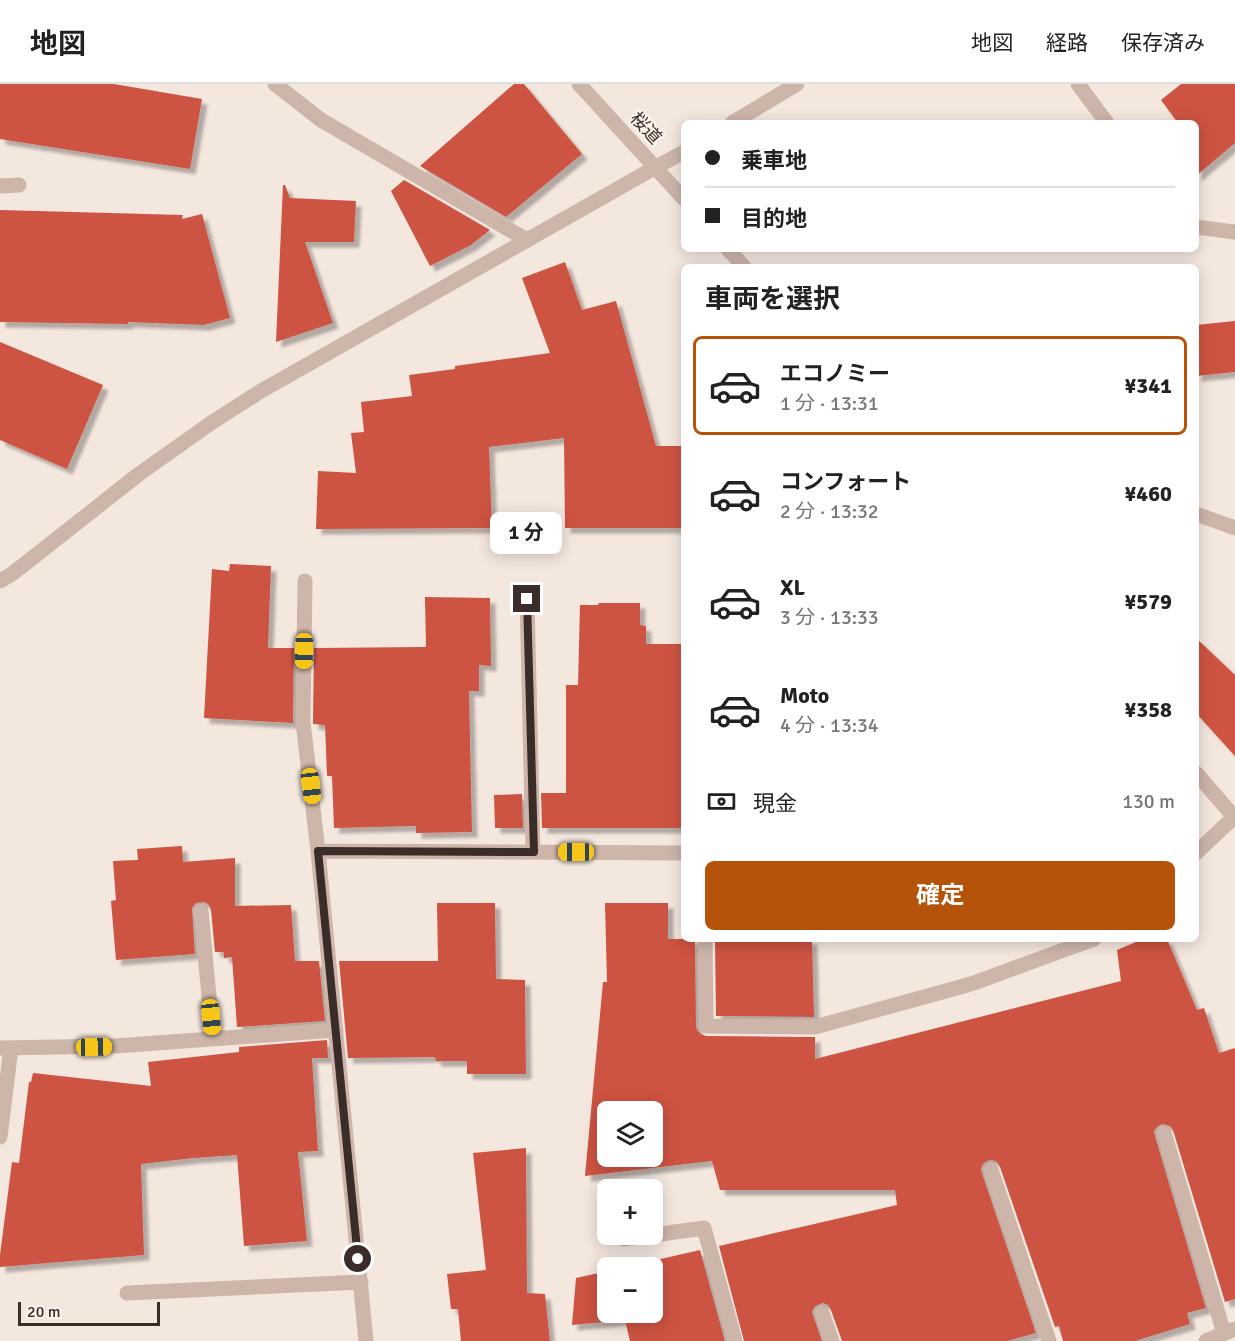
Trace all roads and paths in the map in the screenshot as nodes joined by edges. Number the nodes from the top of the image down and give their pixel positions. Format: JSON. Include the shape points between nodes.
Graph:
{"nodes":[{"id":1,"x":274,"y":84,"type":"edge"},
{"id":2,"x":579,"y":84,"type":"edge"},
{"id":3,"x":797,"y":84,"type":"edge"},
{"id":4,"x":1078,"y":84,"type":"edge"},
{"id":5,"x":737,"y":120,"type":"edge"},
{"id":6,"x":1105,"y":120,"type":"edge"},
{"id":7,"x":681,"y":154,"type":"edge"},
{"id":8,"x":656,"y":167,"type":"junction"},
{"id":9,"x":20,"y":185,"type":"dead end"},
{"id":10,"x":0,"y":186,"type":"edge"},
{"id":11,"x":681,"y":196,"type":"edge"},
{"id":12,"x":1199,"y":227,"type":"edge"},
{"id":13,"x":1235,"y":232,"type":"edge"},
{"id":14,"x":527,"y":240,"type":"junction"},
{"id":15,"x":731,"y":252,"type":"edge"},
{"id":16,"x":741,"y":264,"type":"edge"},
{"id":17,"x":1199,"y":515,"type":"edge"},
{"id":18,"x":1235,"y":528,"type":"edge"},
{"id":19,"x":0,"y":581,"type":"edge"},
{"id":20,"x":305,"y":581,"type":"dead end"},
{"id":21,"x":527,"y":599,"type":"dead end"},
{"id":22,"x":1199,"y":776,"type":"edge"},
{"id":23,"x":1235,"y":817,"type":"edge"},
{"id":24,"x":1199,"y":850,"type":"edge"},
{"id":25,"x":318,"y":851,"type":"junction"},
{"id":26,"x":534,"y":852,"type":"junction"},
{"id":27,"x":681,"y":854,"type":"edge"},
{"id":28,"x":201,"y":911,"type":"dead end"},
{"id":29,"x":705,"y":942,"type":"edge"},
{"id":30,"x":1086,"y":942,"type":"edge"},
{"id":31,"x":336,"y":1030,"type":"junction"},
{"id":32,"x":213,"y":1039,"type":"junction"},
{"id":33,"x":5,"y":1048,"type":"edge"},
{"id":34,"x":1164,"y":1133,"type":"dead end"},
{"id":35,"x":0,"y":1137,"type":"edge"},
{"id":36,"x":991,"y":1170,"type":"dead end"},
{"id":37,"x":663,"y":1234,"type":"edge"},
{"id":38,"x":361,"y":1282,"type":"junction"},
{"id":39,"x":127,"y":1293,"type":"dead end"},
{"id":40,"x":822,"y":1313,"type":"dead end"},
{"id":41,"x":1230,"y":1331,"type":"edge"},
{"id":42,"x":366,"y":1341,"type":"edge"},
{"id":43,"x":735,"y":1341,"type":"edge"},
{"id":44,"x":832,"y":1341,"type":"edge"},
{"id":45,"x":1049,"y":1341,"type":"edge"},
{"id":46,"x":1206,"y":1341,"type":"edge"}],
"edges":[{"from":1,"to":14,"type":"street","via":[[321,120]]},
{"from":2,"to":8,"type":"street","name":"桜道"},
{"from":3,"to":5,"type":"street"},
{"from":4,"to":6,"type":"street"},
{"from":7,"to":8,"type":"street"},
{"from":8,"to":11,"type":"street","name":"桜道"},
{"from":8,"to":14,"type":"street"},
{"from":9,"to":10,"type":"street"},
{"from":12,"to":13,"type":"street"},
{"from":14,"to":19,"type":"street","via":[[211,423]]},
{"from":15,"to":16,"type":"street"},
{"from":17,"to":18,"type":"street"},
{"from":20,"to":25,"type":"street","via":[[303,722]]},
{"from":21,"to":26,"type":"street"},
{"from":22,"to":23,"type":"street"},
{"from":23,"to":24,"type":"street"},
{"from":25,"to":26,"type":"street"},
{"from":25,"to":31,"type":"street"},
{"from":26,"to":27,"type":"street"},
{"from":28,"to":32,"type":"street"},
{"from":29,"to":30,"type":"street","via":[[706,1026],[815,1027],[971,984]]},
{"from":31,"to":32,"type":"street"},
{"from":31,"to":38,"type":"street"},
{"from":32,"to":33,"type":"street"},
{"from":33,"to":35,"type":"street"},
{"from":34,"to":41,"type":"street"},
{"from":36,"to":45,"type":"street"},
{"from":37,"to":43,"type":"street","via":[[704,1228]]},
{"from":38,"to":39,"type":"street"},
{"from":38,"to":42,"type":"street"},
{"from":40,"to":44,"type":"street"},
{"from":41,"to":46,"type":"street"}]}
